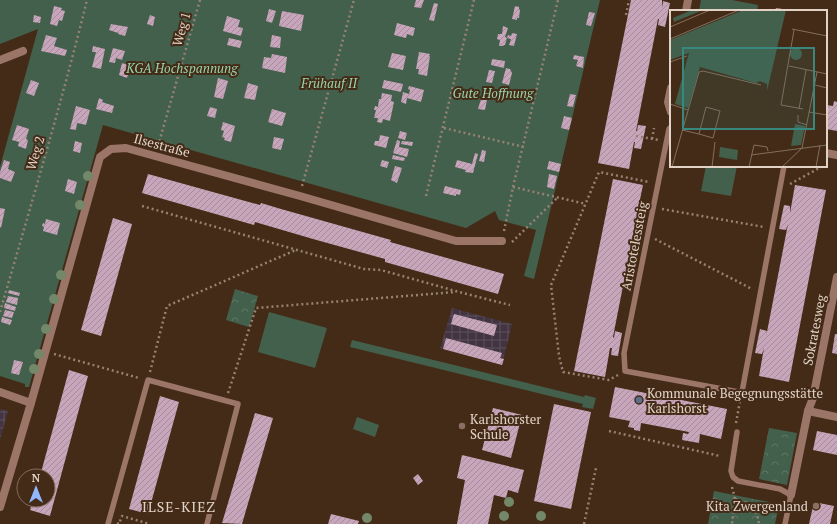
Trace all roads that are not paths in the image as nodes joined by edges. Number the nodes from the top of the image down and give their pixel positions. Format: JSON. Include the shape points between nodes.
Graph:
{"nodes":[{"id":1,"x":688,"y":0,"type":"edge"},
{"id":2,"x":686,"y":10,"type":"edge"},
{"id":3,"x":23,"y":51,"type":"dead end"},
{"id":4,"x":0,"y":60,"type":"edge"},
{"id":5,"x":670,"y":93,"type":"edge"},
{"id":6,"x":670,"y":109,"type":"edge"},
{"id":7,"x":670,"y":131,"type":"edge"},
{"id":8,"x":827,"y":153,"type":"edge"},
{"id":9,"x":837,"y":155,"type":"edge"},
{"id":10,"x":784,"y":167,"type":"edge"},
{"id":11,"x":502,"y":241,"type":"road end"},
{"id":12,"x":837,"y":277,"type":"edge"},
{"id":13,"x":0,"y":392,"type":"edge"},
{"id":14,"x":742,"y":392,"type":"junction"},
{"id":15,"x":766,"y":397,"type":"dead end"},
{"id":16,"x":31,"y":403,"type":"junction"},
{"id":17,"x":808,"y":411,"type":"junction"},
{"id":18,"x":837,"y":416,"type":"edge"},
{"id":19,"x":737,"y":432,"type":"road end"},
{"id":20,"x":791,"y":495,"type":"junction"},
{"id":21,"x":0,"y":507,"type":"edge"},
{"id":22,"x":109,"y":522,"type":"edge"},
{"id":23,"x":207,"y":524,"type":"edge"},
{"id":24,"x":785,"y":524,"type":"edge"}],
"edges":[{"from":1,"to":2,"type":"street"},
{"from":3,"to":4,"type":"street"},
{"from":5,"to":6,"type":"street"},
{"from":7,"to":14,"type":"lane","name":"Aristotelessteig","via":[[624,353],[625,371]]},
{"from":8,"to":9,"type":"street"},
{"from":10,"to":14,"type":"lane"},
{"from":11,"to":16,"type":"street","name":"Ilsestraße","via":[[456,241],[126,148],[111,149],[100,157]]},
{"from":12,"to":17,"type":"street","name":"Sokratesweg","via":[[813,398]]},
{"from":13,"to":16,"type":"street"},
{"from":14,"to":15,"type":"lane"},
{"from":16,"to":21,"type":"street","name":"Ilsestraße"},
{"from":17,"to":18,"type":"street"},
{"from":17,"to":20,"type":"street","name":"Sokratesweg"},
{"from":19,"to":20,"type":"lane","via":[[731,471],[733,477],[738,481],[780,489]]},
{"from":20,"to":24,"type":"lane"},
{"from":22,"to":23,"type":"lane","via":[[148,380],[238,404]]}]}
